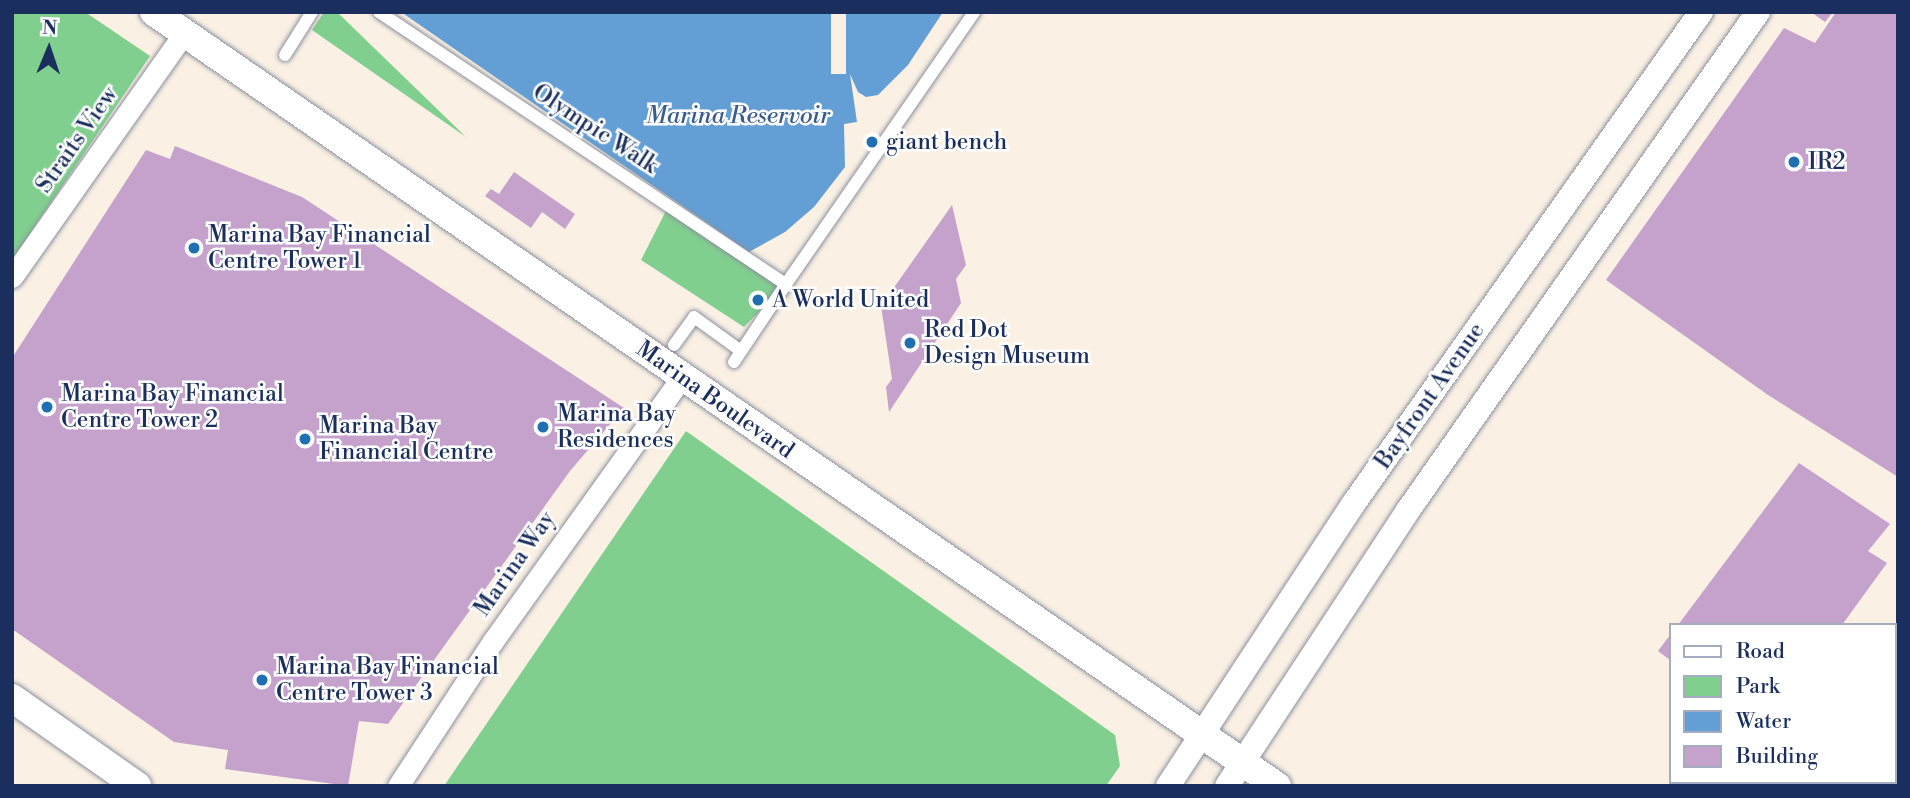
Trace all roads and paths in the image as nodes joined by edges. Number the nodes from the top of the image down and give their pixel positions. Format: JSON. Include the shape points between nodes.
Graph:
{"nodes":[{"id":1,"x":154,"y":12,"type":"edge"},
{"id":2,"x":312,"y":12,"type":"edge"},
{"id":3,"x":379,"y":12,"type":"edge"},
{"id":4,"x":974,"y":12,"type":"edge"},
{"id":5,"x":1701,"y":12,"type":"edge"},
{"id":6,"x":1758,"y":12,"type":"edge"},
{"id":7,"x":184,"y":33,"type":"junction"},
{"id":8,"x":285,"y":55,"type":"dead end"},
{"id":9,"x":12,"y":277,"type":"edge"},
{"id":10,"x":786,"y":284,"type":"junction"},
{"id":11,"x":674,"y":345,"type":"dead end"},
{"id":12,"x":682,"y":377,"type":"junction"},
{"id":13,"x":12,"y":698,"type":"edge"},
{"id":14,"x":1201,"y":736,"type":"junction"},
{"id":15,"x":1235,"y":775,"type":"edge"},
{"id":16,"x":137,"y":786,"type":"edge"},
{"id":17,"x":398,"y":786,"type":"edge"},
{"id":18,"x":1168,"y":786,"type":"edge"},
{"id":19,"x":1277,"y":786,"type":"edge"}],
"edges":[{"from":1,"to":7,"type":"main road","name":"Marina Boulevard"},
{"from":2,"to":8,"type":"street"},
{"from":3,"to":10,"type":"street","name":"Olympic Walk"},
{"from":4,"to":10,"type":"street"},
{"from":5,"to":14,"type":"main road","name":"Bayfront Avenue","via":[[1354,503]]},
{"from":6,"to":15,"type":"main road","via":[[1409,509]]},
{"from":7,"to":9,"type":"street","name":"Straits View"},
{"from":7,"to":12,"type":"main road","name":"Marina Boulevard"},
{"from":10,"to":11,"type":"street","via":[[738,357],[694,317]]},
{"from":12,"to":14,"type":"main road","name":"Marina Boulevard"},
{"from":12,"to":17,"type":"street","name":"Marina Way","via":[[493,640]]},
{"from":13,"to":16,"type":"main road"},
{"from":14,"to":15,"type":"main road","name":"Marina Boulevard"},
{"from":14,"to":18,"type":"main road","name":"Bayfront Avenue"},
{"from":15,"to":19,"type":"main road","name":"Marina Boulevard"}]}
